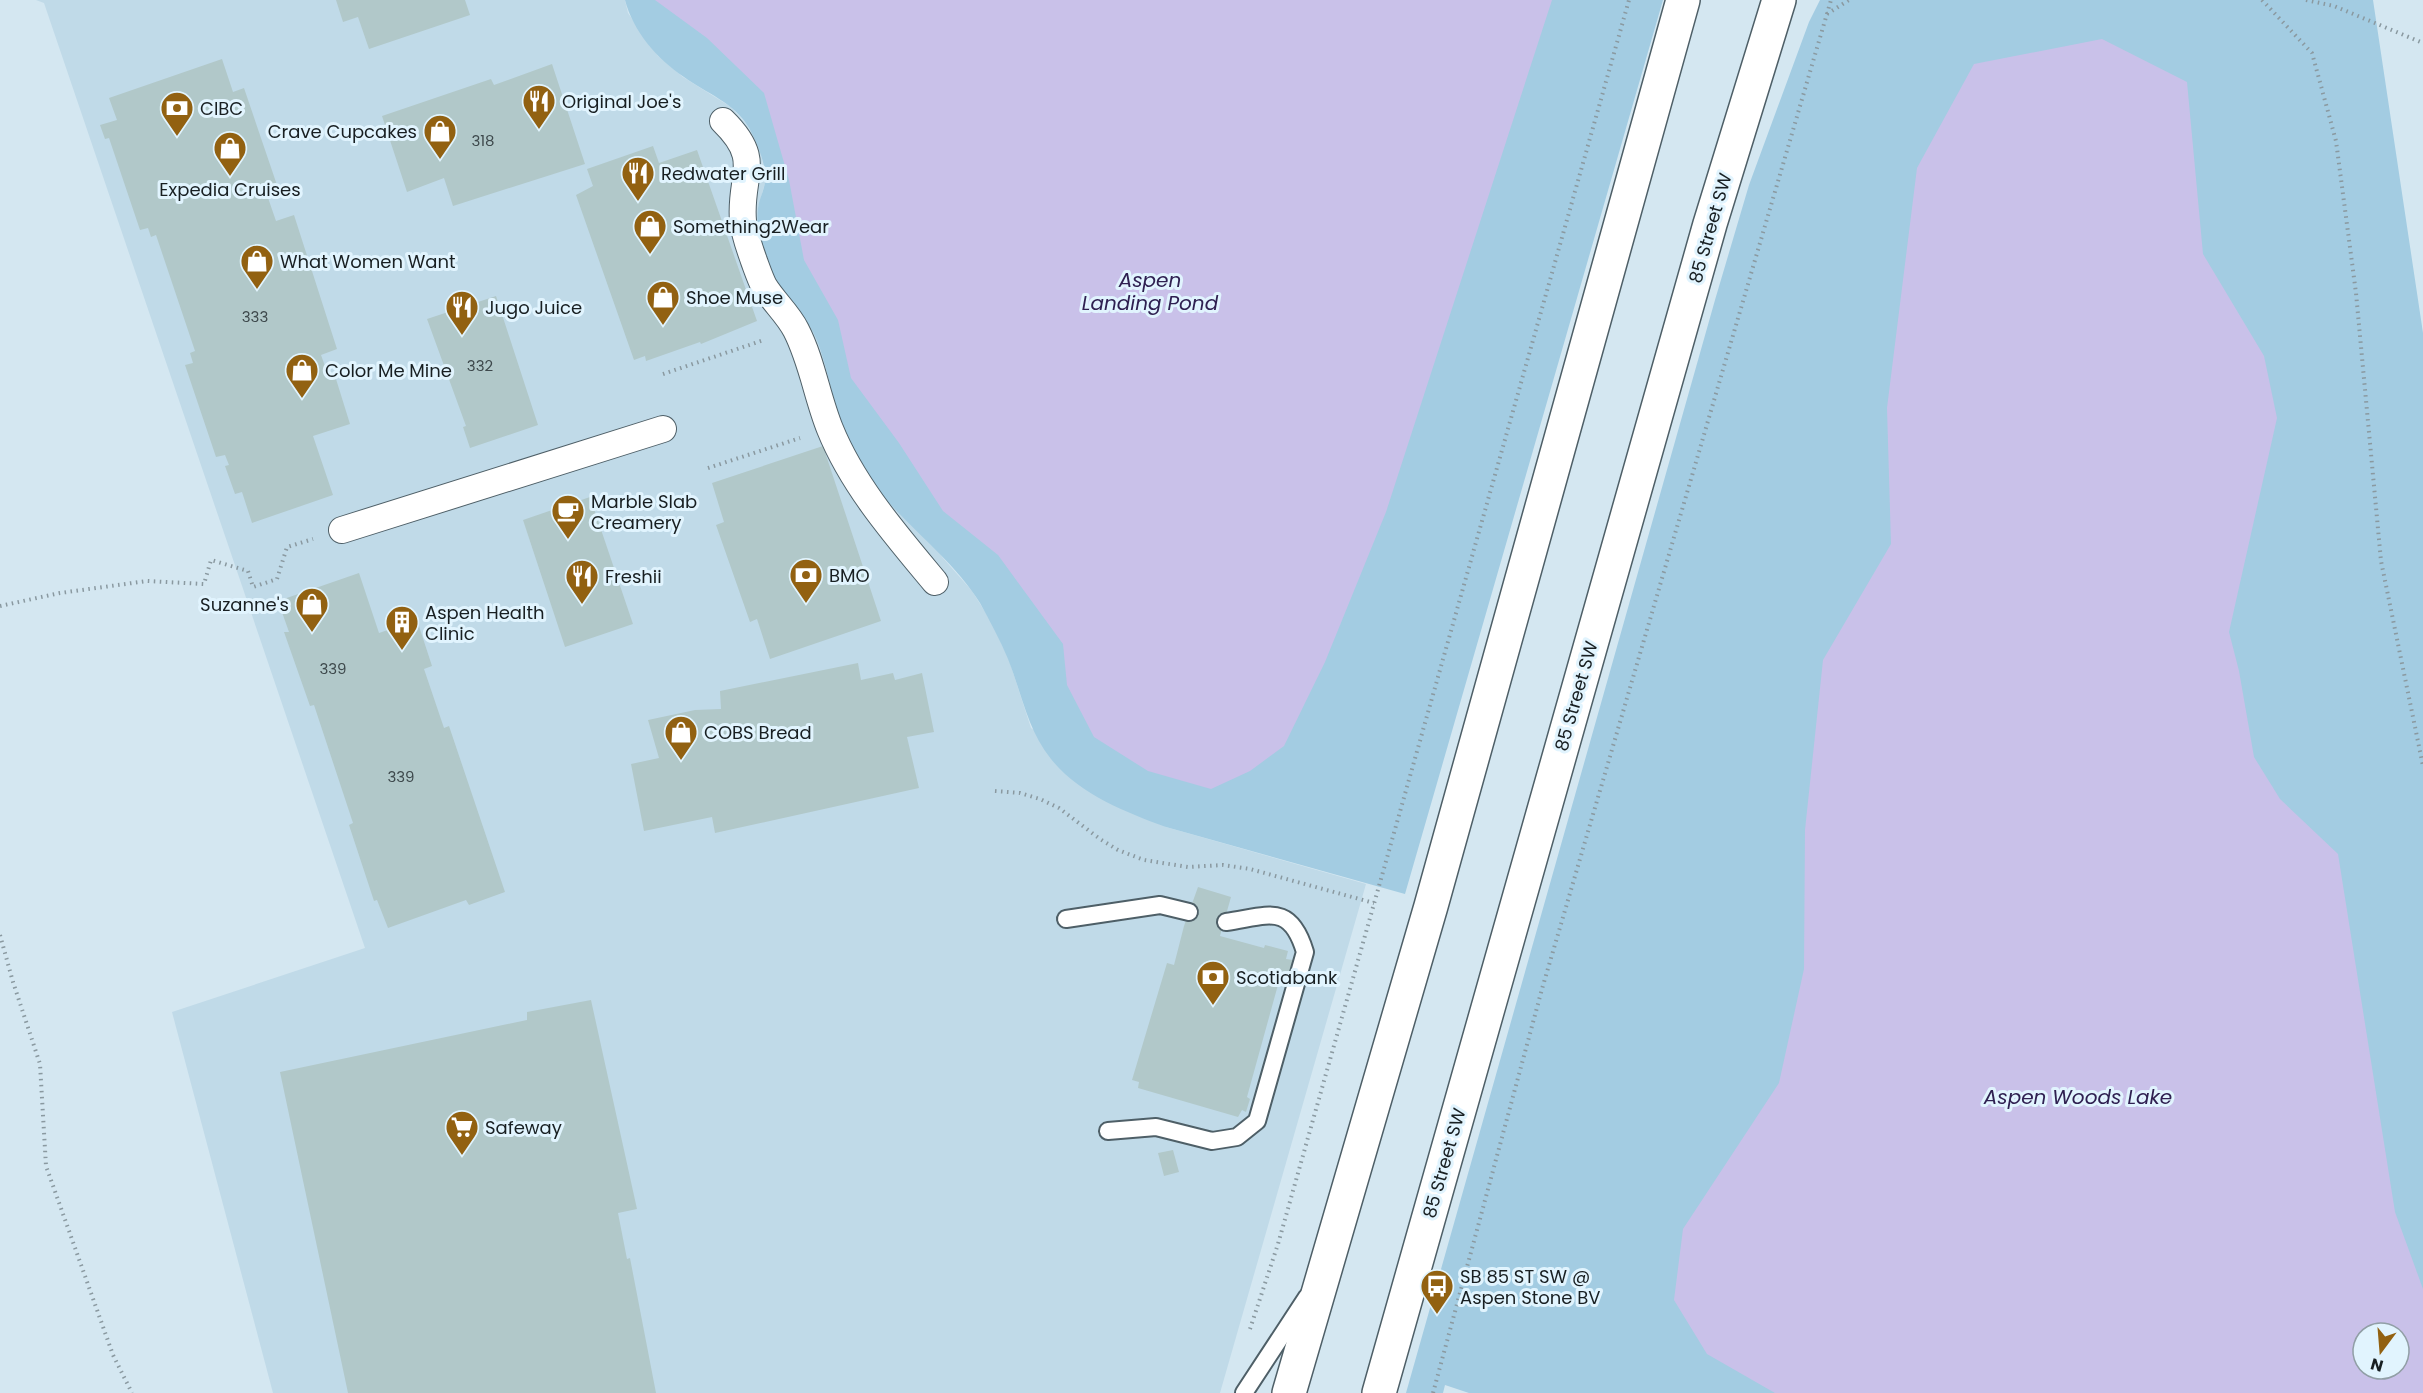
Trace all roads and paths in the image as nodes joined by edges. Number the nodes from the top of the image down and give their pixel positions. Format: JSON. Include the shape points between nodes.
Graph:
{"nodes":[{"id":1,"x":1629,"y":0,"type":"edge"},
{"id":2,"x":1683,"y":0,"type":"edge"},
{"id":3,"x":1779,"y":0,"type":"edge"},
{"id":4,"x":1831,"y":0,"type":"edge"},
{"id":5,"x":1849,"y":0,"type":"edge"},
{"id":6,"x":2262,"y":0,"type":"edge"},
{"id":7,"x":2306,"y":0,"type":"edge"},
{"id":8,"x":1827,"y":14,"type":"junction"},
{"id":9,"x":2423,"y":43,"type":"edge"},
{"id":10,"x":723,"y":121,"type":"dead end"},
{"id":11,"x":796,"y":330,"type":"junction"},
{"id":12,"x":663,"y":374,"type":"dead end"},
{"id":13,"x":830,"y":428,"type":"junction"},
{"id":14,"x":663,"y":429,"type":"dead end"},
{"id":15,"x":708,"y":468,"type":"dead end"},
{"id":16,"x":342,"y":530,"type":"dead end"},
{"id":17,"x":308,"y":540,"type":"dead end"},
{"id":18,"x":935,"y":582,"type":"dead end"},
{"id":19,"x":0,"y":606,"type":"edge"},
{"id":20,"x":2423,"y":766,"type":"edge"},
{"id":21,"x":995,"y":791,"type":"dead end"},
{"id":22,"x":1374,"y":903,"type":"junction"},
{"id":23,"x":1189,"y":912,"type":"dead end"},
{"id":24,"x":1066,"y":919,"type":"dead end"},
{"id":25,"x":1226,"y":922,"type":"dead end"},
{"id":26,"x":0,"y":935,"type":"edge"},
{"id":27,"x":1108,"y":1131,"type":"dead end"},
{"id":28,"x":1325,"y":1269,"type":"junction"},
{"id":29,"x":1248,"y":1334,"type":"dead end"},
{"id":30,"x":132,"y":1393,"type":"edge"},
{"id":31,"x":1244,"y":1393,"type":"edge"},
{"id":32,"x":1289,"y":1393,"type":"edge"},
{"id":33,"x":1379,"y":1393,"type":"edge"},
{"id":34,"x":1432,"y":1393,"type":"edge"}],
"edges":[{"from":1,"to":22,"type":"path"},
{"from":2,"to":28,"type":"main road","via":[[1431,906]]},
{"from":3,"to":33,"type":"main road","name":"85 Street SW","via":[[1710,224]]},
{"from":4,"to":8,"type":"path"},
{"from":5,"to":8,"type":"path"},
{"from":6,"to":20,"type":"path","via":[[2312,53],[2336,141],[2356,293],[2380,561]]},
{"from":7,"to":9,"type":"path","via":[[2334,6]]},
{"from":8,"to":34,"type":"path","via":[[1545,978]]},
{"from":10,"to":11,"type":"street","via":[[736,134],[746,154],[743,223],[754,261],[765,286]]},
{"from":11,"to":12,"type":"path"},
{"from":11,"to":13,"type":"street"},
{"from":13,"to":15,"type":"path"},
{"from":13,"to":18,"type":"street","via":[[869,498]]},
{"from":14,"to":16,"type":"street"},
{"from":17,"to":19,"type":"path","via":[[287,547],[277,579],[253,587],[248,571],[210,560],[204,584],[147,580]]},
{"from":21,"to":22,"type":"path","via":[[1040,799],[1118,850],[1144,860],[1188,867],[1223,865],[1250,869]]},
{"from":22,"to":29,"type":"path","via":[[1278,1244]]},
{"from":23,"to":24,"type":"lane","via":[[1160,905]]},
{"from":25,"to":27,"type":"lane","via":[[1264,914],[1287,919],[1299,933],[1305,952],[1257,1121],[1237,1137],[1212,1141],[1156,1127]]},
{"from":26,"to":30,"type":"path","via":[[40,1064],[46,1166],[113,1355]]},
{"from":28,"to":31,"type":"lane"},
{"from":28,"to":32,"type":"main road"}]}
